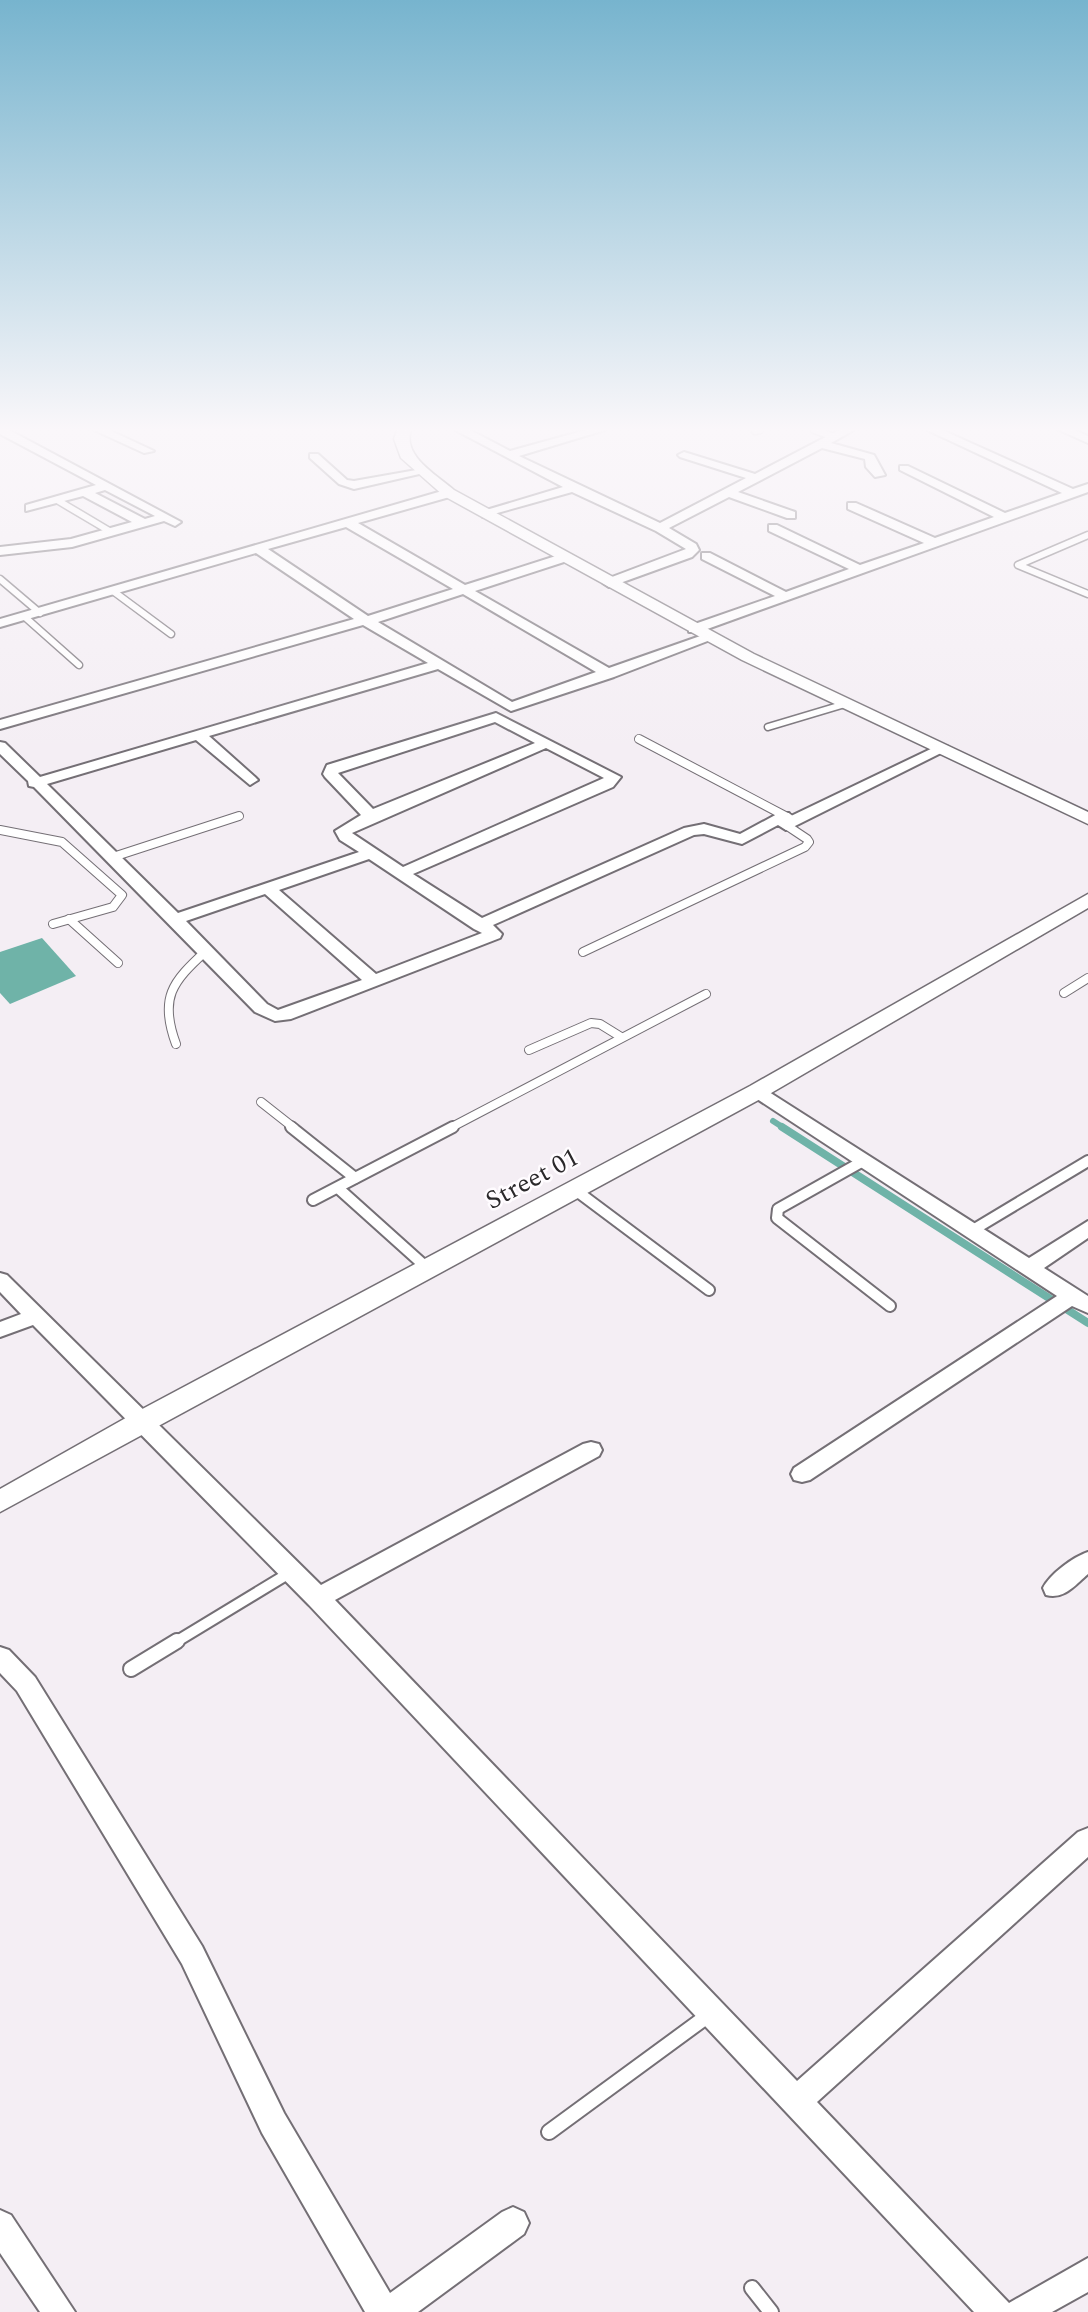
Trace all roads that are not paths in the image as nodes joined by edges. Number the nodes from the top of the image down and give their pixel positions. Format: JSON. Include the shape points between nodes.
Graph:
{"nodes":[{"id":1,"x":90,"y":538,"type":"edge"},
{"id":2,"x":297,"y":538,"type":"edge"},
{"id":3,"x":375,"y":538,"type":"edge"},
{"id":4,"x":528,"y":538,"type":"edge"},
{"id":5,"x":678,"y":538,"type":"edge"},
{"id":6,"x":793,"y":538,"type":"edge"},
{"id":7,"x":923,"y":538,"type":"edge"},
{"id":8,"x":949,"y":538,"type":"edge"},
{"id":9,"x":1083,"y":538,"type":"edge"},
{"id":10,"x":934,"y":543,"type":"junction"},
{"id":11,"x":259,"y":549,"type":"junction"},
{"id":12,"x":0,"y":551,"type":"edge"},
{"id":13,"x":706,"y":556,"type":"dead end"},
{"id":14,"x":563,"y":558,"type":"junction"},
{"id":15,"x":860,"y":570,"type":"junction"},
{"id":16,"x":0,"y":579,"type":"edge"},
{"id":17,"x":609,"y":583,"type":"junction"},
{"id":18,"x":466,"y":590,"type":"junction"},
{"id":19,"x":113,"y":591,"type":"junction"},
{"id":20,"x":1088,"y":594,"type":"edge"},
{"id":21,"x":785,"y":596,"type":"junction"},
{"id":22,"x":40,"y":613,"type":"junction"},
{"id":23,"x":26,"y":618,"type":"junction"},
{"id":24,"x":366,"y":621,"type":"junction"},
{"id":25,"x":0,"y":623,"type":"edge"},
{"id":26,"x":694,"y":629,"type":"junction"},
{"id":27,"x":171,"y":634,"type":"dead end"},
{"id":28,"x":711,"y":637,"type":"junction"},
{"id":29,"x":79,"y":665,"type":"dead end"},
{"id":30,"x":437,"y":665,"type":"junction"},
{"id":31,"x":609,"y":674,"type":"junction"},
{"id":32,"x":845,"y":704,"type":"junction"},
{"id":33,"x":0,"y":725,"type":"edge"},
{"id":34,"x":768,"y":727,"type":"dead end"},
{"id":35,"x":197,"y":734,"type":"junction"},
{"id":36,"x":639,"y":739,"type":"dead end"},
{"id":37,"x":546,"y":743,"type":"junction"},
{"id":38,"x":0,"y":746,"type":"edge"},
{"id":39,"x":942,"y":749,"type":"junction"},
{"id":40,"x":250,"y":780,"type":"dead end"},
{"id":41,"x":34,"y":783,"type":"junction"},
{"id":42,"x":239,"y":816,"type":"dead end"},
{"id":43,"x":371,"y":816,"type":"junction"},
{"id":44,"x":1088,"y":819,"type":"edge"},
{"id":45,"x":789,"y":821,"type":"junction"},
{"id":46,"x":0,"y":830,"type":"edge"},
{"id":47,"x":372,"y":853,"type":"junction"},
{"id":48,"x":113,"y":857,"type":"junction"},
{"id":49,"x":402,"y":873,"type":"junction"},
{"id":50,"x":268,"y":888,"type":"junction"},
{"id":51,"x":1088,"y":901,"type":"edge"},
{"id":52,"x":69,"y":919,"type":"junction"},
{"id":53,"x":176,"y":919,"type":"junction"},
{"id":54,"x":53,"y":924,"type":"dead end"},
{"id":55,"x":480,"y":925,"type":"junction"},
{"id":56,"x":206,"y":951,"type":"junction"},
{"id":57,"x":583,"y":952,"type":"dead end"},
{"id":58,"x":118,"y":963,"type":"dead end"},
{"id":59,"x":1088,"y":978,"type":"edge"},
{"id":60,"x":374,"y":981,"type":"junction"},
{"id":61,"x":1064,"y":993,"type":"dead end"},
{"id":62,"x":706,"y":994,"type":"dead end"},
{"id":63,"x":621,"y":1037,"type":"junction"},
{"id":64,"x":176,"y":1044,"type":"dead end"},
{"id":65,"x":529,"y":1050,"type":"dead end"},
{"id":66,"x":758,"y":1091,"type":"junction"},
{"id":67,"x":261,"y":1102,"type":"dead end"},
{"id":68,"x":1088,"y":1161,"type":"edge"},
{"id":69,"x":859,"y":1163,"type":"junction"},
{"id":70,"x":355,"y":1178,"type":"junction"},
{"id":71,"x":338,"y":1188,"type":"junction"},
{"id":72,"x":573,"y":1189,"type":"junction"},
{"id":73,"x":313,"y":1200,"type":"dead end"},
{"id":74,"x":1088,"y":1228,"type":"edge"},
{"id":75,"x":973,"y":1230,"type":"junction"},
{"id":76,"x":426,"y":1267,"type":"junction"},
{"id":77,"x":1031,"y":1267,"type":"junction"},
{"id":78,"x":0,"y":1280,"type":"edge"},
{"id":79,"x":709,"y":1290,"type":"dead end"},
{"id":80,"x":1068,"y":1304,"type":"edge"},
{"id":81,"x":890,"y":1306,"type":"dead end"},
{"id":82,"x":36,"y":1316,"type":"junction"},
{"id":83,"x":0,"y":1330,"type":"edge"},
{"id":84,"x":141,"y":1422,"type":"junction"},
{"id":85,"x":591,"y":1450,"type":"dead end"},
{"id":86,"x":802,"y":1474,"type":"dead end"},
{"id":87,"x":0,"y":1502,"type":"edge"},
{"id":88,"x":1088,"y":1561,"type":"edge"},
{"id":89,"x":291,"y":1572,"type":"junction"},
{"id":90,"x":1055,"y":1588,"type":"dead end"},
{"id":91,"x":318,"y":1598,"type":"junction"},
{"id":92,"x":0,"y":1657,"type":"edge"},
{"id":93,"x":131,"y":1669,"type":"dead end"},
{"id":94,"x":1088,"y":1840,"type":"edge"},
{"id":95,"x":713,"y":2011,"type":"junction"},
{"id":96,"x":798,"y":2101,"type":"junction"},
{"id":97,"x":550,"y":2132,"type":"dead end"},
{"id":98,"x":513,"y":2223,"type":"dead end"},
{"id":99,"x":0,"y":2226,"type":"edge"},
{"id":100,"x":1088,"y":2274,"type":"edge"},
{"id":101,"x":752,"y":2288,"type":"dead end"},
{"id":102,"x":59,"y":2312,"type":"edge"},
{"id":103,"x":383,"y":2312,"type":"edge"},
{"id":104,"x":391,"y":2312,"type":"edge"},
{"id":105,"x":771,"y":2312,"type":"edge"},
{"id":106,"x":996,"y":2312,"type":"edge"},
{"id":107,"x":1021,"y":2312,"type":"edge"}],
"edges":[{"from":1,"to":12,"type":"street"},
{"from":2,"to":11,"type":"street"},
{"from":3,"to":18,"type":"street"},
{"from":4,"to":14,"type":"street"},
{"from":5,"to":17,"type":"street","via":[[693,550]]},
{"from":6,"to":15,"type":"street"},
{"from":7,"to":10,"type":"street"},
{"from":8,"to":10,"type":"street"},
{"from":9,"to":20,"type":"lane","via":[[1018,565]]},
{"from":10,"to":15,"type":"street"},
{"from":11,"to":19,"type":"street"},
{"from":11,"to":24,"type":"street"},
{"from":13,"to":21,"type":"street"},
{"from":14,"to":17,"type":"street"},
{"from":14,"to":18,"type":"street"},
{"from":15,"to":21,"type":"street"},
{"from":16,"to":22,"type":"lane"},
{"from":17,"to":26,"type":"street"},
{"from":18,"to":24,"type":"street"},
{"from":18,"to":31,"type":"street"},
{"from":19,"to":22,"type":"street"},
{"from":19,"to":27,"type":"lane"},
{"from":21,"to":26,"type":"street"},
{"from":22,"to":23,"type":"street"},
{"from":23,"to":25,"type":"street"},
{"from":23,"to":29,"type":"lane"},
{"from":24,"to":30,"type":"street"},
{"from":24,"to":33,"type":"street"},
{"from":26,"to":28,"type":"street"},
{"from":28,"to":31,"type":"street"},
{"from":28,"to":32,"type":"street"},
{"from":30,"to":31,"type":"street","via":[[511,707]]},
{"from":30,"to":35,"type":"street"},
{"from":32,"to":34,"type":"lane"},
{"from":32,"to":39,"type":"street"},
{"from":35,"to":40,"type":"street"},
{"from":35,"to":41,"type":"street"},
{"from":36,"to":45,"type":"lane"},
{"from":37,"to":43,"type":"street"},
{"from":37,"to":43,"type":"street","via":[[496,717],[332,768],[330,774]]},
{"from":37,"to":49,"type":"street","via":[[613,777],[608,784]]},
{"from":38,"to":41,"type":"street"},
{"from":39,"to":44,"type":"street"},
{"from":39,"to":45,"type":"street"},
{"from":41,"to":48,"type":"street"},
{"from":42,"to":48,"type":"lane"},
{"from":43,"to":47,"type":"street","via":[[342,831]]},
{"from":45,"to":55,"type":"street","via":[[743,839],[704,828],[691,831]]},
{"from":45,"to":57,"type":"lane","via":[[809,842],[805,847]]},
{"from":46,"to":52,"type":"lane","via":[[62,842],[122,895],[105,911]]},
{"from":47,"to":49,"type":"street"},
{"from":47,"to":50,"type":"street"},
{"from":48,"to":53,"type":"street"},
{"from":49,"to":55,"type":"street"},
{"from":50,"to":53,"type":"street"},
{"from":50,"to":60,"type":"street"},
{"from":51,"to":66,"type":"street","name":"Street 01"},
{"from":52,"to":54,"type":"lane"},
{"from":52,"to":58,"type":"lane"},
{"from":53,"to":56,"type":"street"},
{"from":55,"to":60,"type":"street","via":[[494,934]]},
{"from":56,"to":60,"type":"street","via":[[261,1008],[275,1016]]},
{"from":56,"to":64,"type":"lane","via":[[186,970],[167,999],[165,1020]]},
{"from":59,"to":61,"type":"lane"},
{"from":62,"to":63,"type":"lane"},
{"from":63,"to":65,"type":"lane","via":[[591,1023]]},
{"from":63,"to":70,"type":"lane"},
{"from":66,"to":69,"type":"street"},
{"from":66,"to":72,"type":"street","name":"Street 01"},
{"from":67,"to":70,"type":"lane"},
{"from":68,"to":75,"type":"lane"},
{"from":69,"to":75,"type":"street"},
{"from":69,"to":81,"type":"lane","via":[[778,1209],[777,1218]]},
{"from":70,"to":71,"type":"lane"},
{"from":71,"to":73,"type":"lane"},
{"from":71,"to":76,"type":"lane"},
{"from":72,"to":76,"type":"street","name":"Street 01"},
{"from":72,"to":79,"type":"lane"},
{"from":74,"to":77,"type":"street"},
{"from":75,"to":77,"type":"street"},
{"from":76,"to":84,"type":"street","name":"Street 01"},
{"from":77,"to":80,"type":"street"},
{"from":78,"to":82,"type":"street"},
{"from":80,"to":86,"type":"street"},
{"from":82,"to":83,"type":"street"},
{"from":82,"to":84,"type":"street"},
{"from":84,"to":87,"type":"street","name":"Street 01"},
{"from":84,"to":89,"type":"street"},
{"from":85,"to":91,"type":"street"},
{"from":88,"to":90,"type":"street"},
{"from":89,"to":91,"type":"street"},
{"from":89,"to":93,"type":"lane"},
{"from":91,"to":95,"type":"street"},
{"from":92,"to":103,"type":"street","via":[[26,1685],[192,1955],[273,2123]]},
{"from":94,"to":96,"type":"street"},
{"from":95,"to":96,"type":"street"},
{"from":95,"to":97,"type":"lane"},
{"from":96,"to":106,"type":"street"},
{"from":98,"to":104,"type":"street"},
{"from":99,"to":102,"type":"street"},
{"from":100,"to":107,"type":"street"},
{"from":101,"to":105,"type":"lane"}]}
